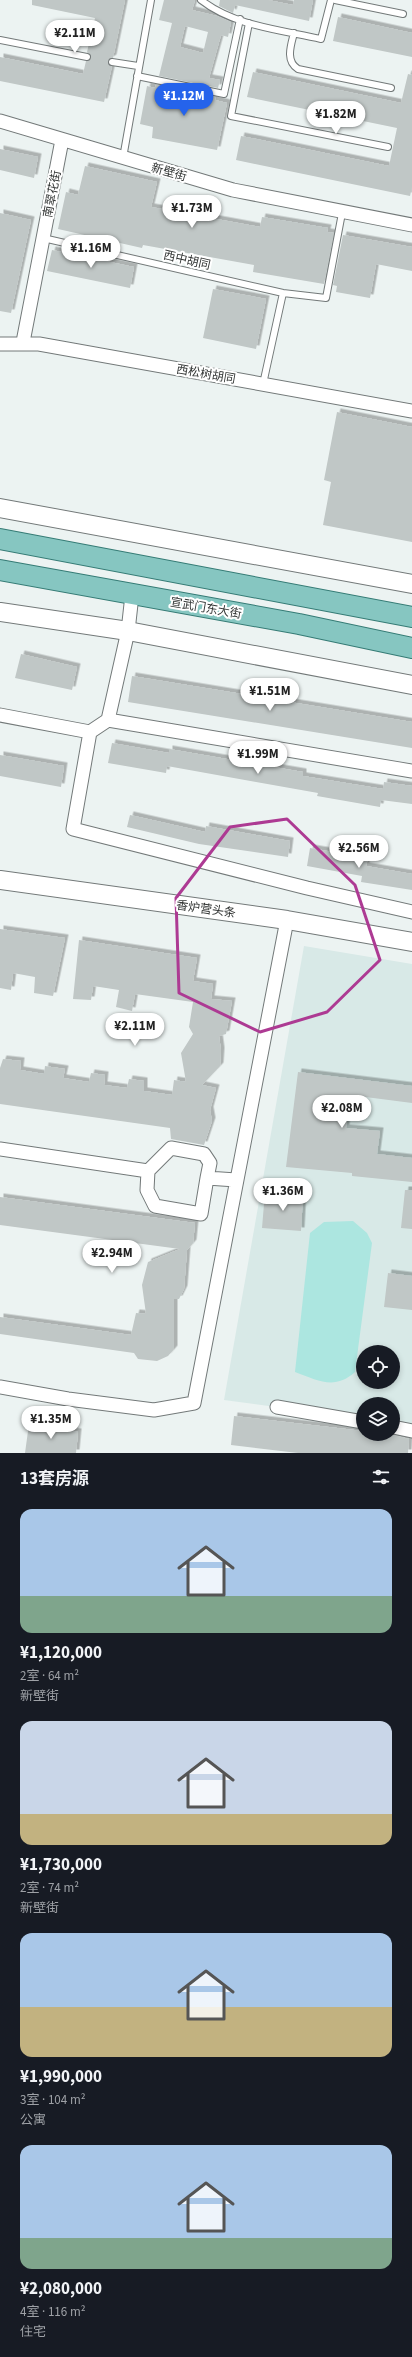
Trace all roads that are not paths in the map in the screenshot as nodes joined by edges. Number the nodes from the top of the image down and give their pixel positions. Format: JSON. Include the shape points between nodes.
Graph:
{"nodes":[{"id":1,"x":151,"y":0,"type":"edge"},
{"id":2,"x":201,"y":0,"type":"edge"},
{"id":3,"x":331,"y":0,"type":"edge"},
{"id":4,"x":334,"y":0,"type":"edge"},
{"id":5,"x":403,"y":14,"type":"dead end"},
{"id":6,"x":240,"y":19,"type":"junction"},
{"id":7,"x":249,"y":23,"type":"junction"},
{"id":8,"x":294,"y":32,"type":"junction"},
{"id":9,"x":0,"y":40,"type":"edge"},
{"id":10,"x":86,"y":57,"type":"dead end"},
{"id":11,"x":112,"y":62,"type":"dead end"},
{"id":12,"x":138,"y":66,"type":"junction"},
{"id":13,"x":137,"y":76,"type":"junction"},
{"id":14,"x":391,"y":88,"type":"dead end"},
{"id":15,"x":0,"y":121,"type":"edge"},
{"id":16,"x":62,"y":140,"type":"junction"},
{"id":17,"x":388,"y":147,"type":"dead end"},
{"id":18,"x":123,"y":158,"type":"junction"},
{"id":19,"x":342,"y":213,"type":"junction"},
{"id":20,"x":412,"y":225,"type":"edge"},
{"id":21,"x":44,"y":238,"type":"junction"},
{"id":22,"x":283,"y":293,"type":"junction"},
{"id":23,"x":23,"y":342,"type":"junction"},
{"id":24,"x":0,"y":344,"type":"edge"},
{"id":25,"x":263,"y":384,"type":"junction"},
{"id":26,"x":412,"y":411,"type":"edge"},
{"id":27,"x":0,"y":508,"type":"edge"},
{"id":28,"x":0,"y":539,"type":"edge"},
{"id":29,"x":0,"y":570,"type":"edge"},
{"id":30,"x":412,"y":584,"type":"edge"},
{"id":31,"x":132,"y":595,"type":"junction"},
{"id":32,"x":0,"y":612,"type":"edge"},
{"id":33,"x":412,"y":617,"type":"edge"},
{"id":34,"x":128,"y":631,"type":"junction"},
{"id":35,"x":412,"y":648,"type":"edge"},
{"id":36,"x":412,"y":685,"type":"edge"},
{"id":37,"x":0,"y":715,"type":"edge"},
{"id":38,"x":108,"y":720,"type":"junction"},
{"id":39,"x":90,"y":732,"type":"junction"},
{"id":40,"x":412,"y":771,"type":"edge"},
{"id":41,"x":0,"y":880,"type":"edge"},
{"id":42,"x":412,"y":912,"type":"edge"},
{"id":43,"x":287,"y":920,"type":"junction"},
{"id":44,"x":412,"y":942,"type":"edge"},
{"id":45,"x":0,"y":1149,"type":"edge"},
{"id":46,"x":148,"y":1171,"type":"junction"},
{"id":47,"x":207,"y":1178,"type":"junction"},
{"id":48,"x":236,"y":1180,"type":"junction"},
{"id":49,"x":0,"y":1387,"type":"edge"},
{"id":50,"x":277,"y":1407,"type":"dead end"},
{"id":51,"x":356,"y":1421,"type":"edge"},
{"id":52,"x":400,"y":1428,"type":"edge"},
{"id":53,"x":412,"y":1431,"type":"edge"}],
"edges":[{"from":1,"to":12,"type":"lane"},
{"from":2,"to":6,"type":"lane","via":[[218,12]]},
{"from":3,"to":8,"type":"lane","via":[[321,39]]},
{"from":4,"to":5,"type":"lane"},
{"from":6,"to":7,"type":"lane"},
{"from":6,"to":13,"type":"lane","via":[[224,94]]},
{"from":7,"to":8,"type":"lane"},
{"from":7,"to":17,"type":"lane","via":[[231,116]]},
{"from":8,"to":14,"type":"lane","via":[[290,60],[298,69]]},
{"from":9,"to":10,"type":"lane"},
{"from":11,"to":12,"type":"lane"},
{"from":12,"to":13,"type":"lane"},
{"from":13,"to":18,"type":"lane"},
{"from":15,"to":16,"type":"street","name":"新壁街"},
{"from":16,"to":18,"type":"street","name":"新壁街"},
{"from":16,"to":21,"type":"street","name":"南翠花街"},
{"from":18,"to":19,"type":"street","name":"新壁街","via":[[233,190]]},
{"from":19,"to":20,"type":"street","name":"新壁街"},
{"from":19,"to":22,"type":"lane","name":"西中胡同","via":[[326,298]]},
{"from":21,"to":22,"type":"lane","name":"西中胡同"},
{"from":21,"to":23,"type":"street","name":"南翠花街"},
{"from":22,"to":25,"type":"lane"},
{"from":23,"to":24,"type":"street","name":"西松树胡同"},
{"from":23,"to":25,"type":"street","name":"西松树胡同"},
{"from":25,"to":26,"type":"street","name":"西松树胡同"},
{"from":27,"to":30,"type":"street"},
{"from":28,"to":33,"type":"main road"},
{"from":29,"to":31,"type":"main road","name":"宣武门东大街"},
{"from":31,"to":34,"type":"street"},
{"from":31,"to":35,"type":"main road","name":"宣武门东大街","via":[[298,624]]},
{"from":32,"to":34,"type":"street"},
{"from":34,"to":36,"type":"street"},
{"from":34,"to":38,"type":"street"},
{"from":37,"to":39,"type":"street"},
{"from":38,"to":39,"type":"street"},
{"from":38,"to":40,"type":"street"},
{"from":39,"to":42,"type":"street","via":[[73,829]]},
{"from":41,"to":43,"type":"street","name":"香炉营头条"},
{"from":43,"to":44,"type":"street","name":"香炉营头条"},
{"from":43,"to":48,"type":"street"},
{"from":45,"to":46,"type":"street"},
{"from":46,"to":47,"type":"street","via":[[171,1148],[204,1154],[210,1163]]},
{"from":46,"to":47,"type":"street","via":[[147,1190],[155,1206],[187,1214],[200,1214]]},
{"from":47,"to":48,"type":"street"},
{"from":48,"to":49,"type":"street","via":[[194,1403],[154,1410]]},
{"from":50,"to":51,"type":"street"},
{"from":52,"to":53,"type":"street"}]}
